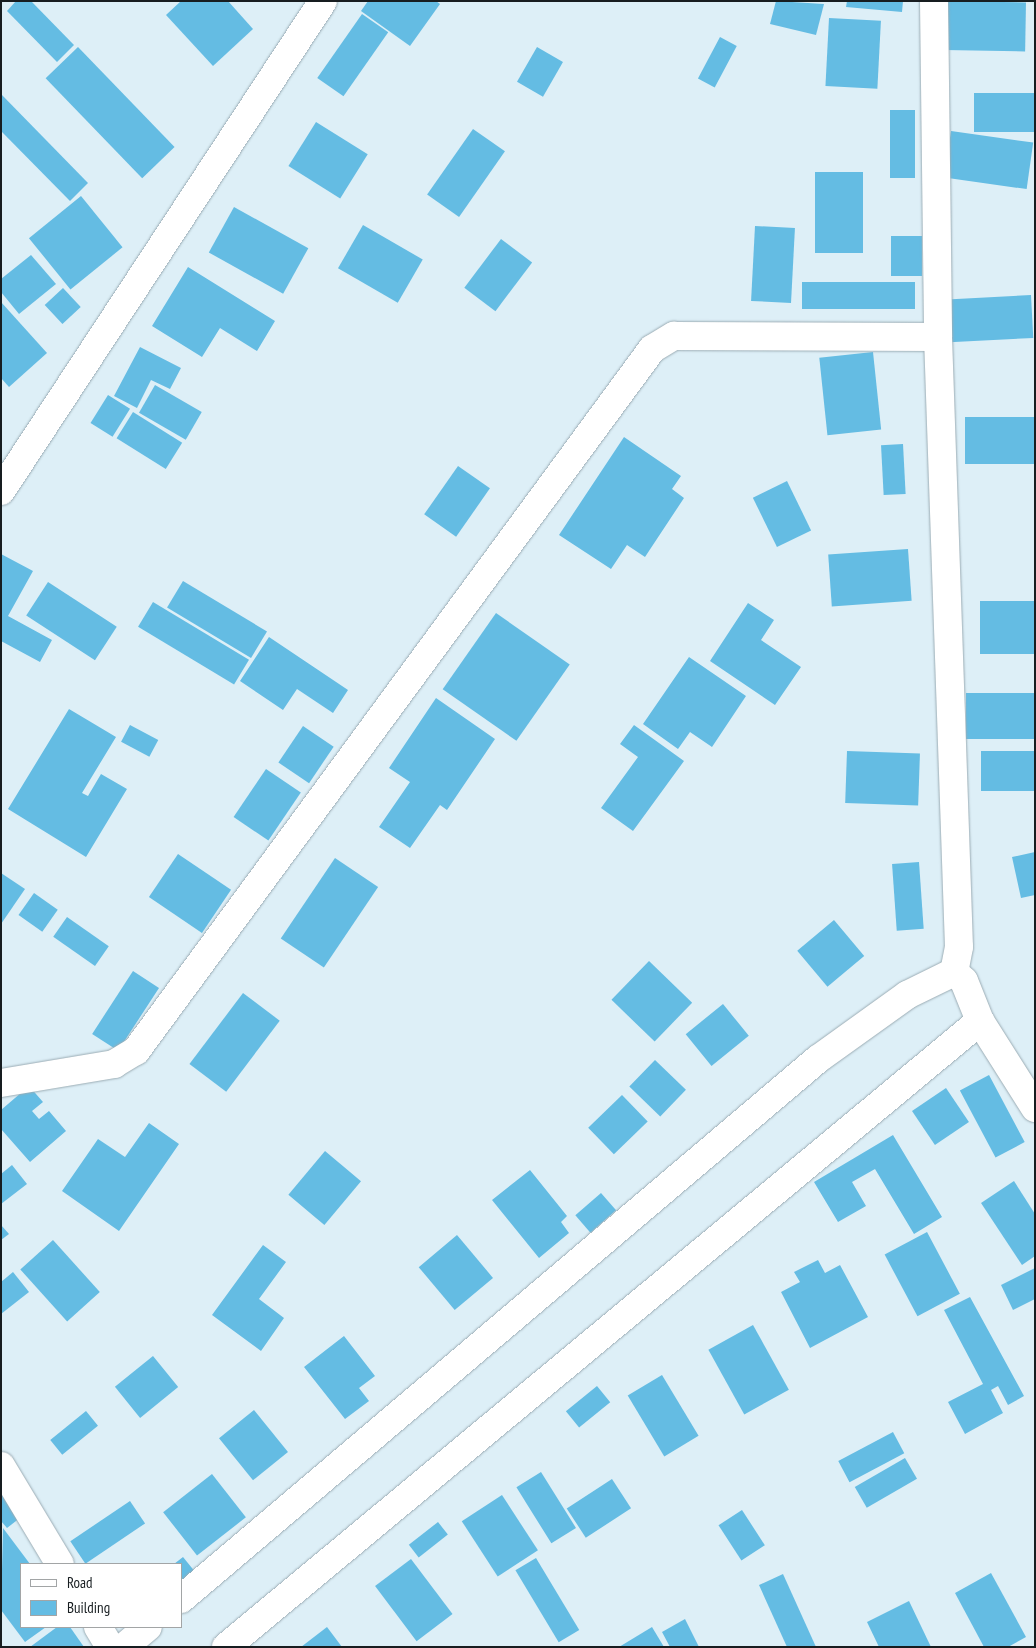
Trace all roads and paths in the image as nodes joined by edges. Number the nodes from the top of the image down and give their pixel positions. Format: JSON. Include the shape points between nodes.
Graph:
{"nodes":[{"id":1,"x":323,"y":1,"type":"edge"},
{"id":2,"x":934,"y":1,"type":"edge"},
{"id":3,"x":938,"y":338,"type":"junction"},
{"id":4,"x":1,"y":491,"type":"edge"},
{"id":5,"x":954,"y":972,"type":"junction"},
{"id":6,"x":980,"y":1021,"type":"junction"},
{"id":7,"x":1,"y":1083,"type":"edge"},
{"id":8,"x":1034,"y":1104,"type":"edge"},
{"id":9,"x":1,"y":1466,"type":"edge"},
{"id":10,"x":59,"y":1563,"type":"edge"},
{"id":11,"x":182,"y":1598,"type":"edge"},
{"id":12,"x":99,"y":1628,"type":"edge"},
{"id":13,"x":147,"y":1628,"type":"edge"},
{"id":14,"x":110,"y":1647,"type":"edge"},
{"id":15,"x":124,"y":1647,"type":"edge"},
{"id":16,"x":226,"y":1647,"type":"edge"}],
"edges":[{"from":1,"to":4,"type":"street"},
{"from":2,"to":3,"type":"street"},
{"from":3,"to":5,"type":"street","via":[[960,947]]},
{"from":3,"to":7,"type":"street","via":[[674,336],[652,349],[136,1051],[114,1064]]},
{"from":5,"to":6,"type":"street","via":[[964,981]]},
{"from":5,"to":11,"type":"street","via":[[906,994],[818,1059]]},
{"from":6,"to":8,"type":"street"},
{"from":6,"to":16,"type":"street"},
{"from":9,"to":10,"type":"street"},
{"from":12,"to":14,"type":"street"},
{"from":13,"to":15,"type":"street"}]}
